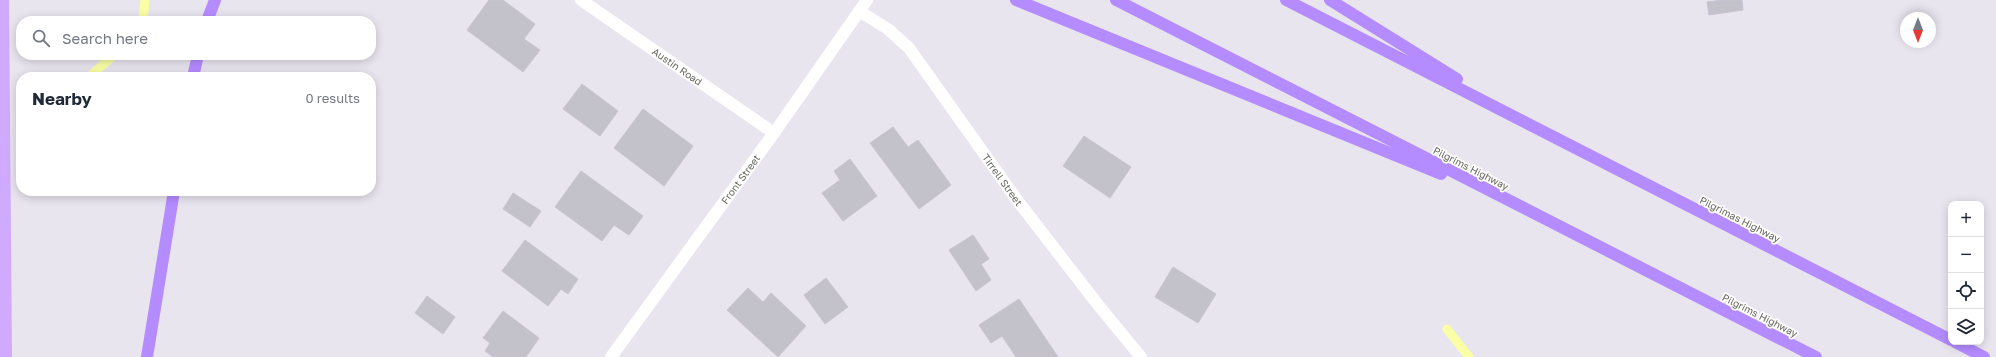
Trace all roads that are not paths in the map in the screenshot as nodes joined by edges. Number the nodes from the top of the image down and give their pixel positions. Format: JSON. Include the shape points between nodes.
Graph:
{"nodes":[{"id":1,"x":3,"y":0,"type":"edge"},
{"id":2,"x":215,"y":0,"type":"edge"},
{"id":3,"x":580,"y":0,"type":"edge"},
{"id":4,"x":867,"y":0,"type":"edge"},
{"id":5,"x":1016,"y":0,"type":"edge"},
{"id":6,"x":1116,"y":0,"type":"edge"},
{"id":7,"x":1286,"y":0,"type":"edge"},
{"id":8,"x":1330,"y":0,"type":"edge"},
{"id":9,"x":859,"y":11,"type":"junction"},
{"id":10,"x":210,"y":16,"type":"edge"},
{"id":11,"x":197,"y":60,"type":"edge"},
{"id":12,"x":194,"y":72,"type":"edge"},
{"id":13,"x":774,"y":132,"type":"junction"},
{"id":14,"x":1586,"y":154,"type":"junction"},
{"id":15,"x":173,"y":196,"type":"edge"},
{"id":16,"x":1549,"y":221,"type":"junction"},
{"id":17,"x":1948,"y":338,"type":"edge"},
{"id":18,"x":1960,"y":345,"type":"edge"},
{"id":19,"x":6,"y":357,"type":"edge"},
{"id":20,"x":147,"y":357,"type":"edge"},
{"id":21,"x":611,"y":357,"type":"edge"},
{"id":22,"x":1142,"y":357,"type":"edge"},
{"id":23,"x":1816,"y":357,"type":"edge"},
{"id":24,"x":1984,"y":357,"type":"edge"}],
"edges":[{"from":1,"to":19,"type":"main road"},
{"from":2,"to":10,"type":"highway"},
{"from":3,"to":13,"type":"street","name":"Austin Road"},
{"from":4,"to":9,"type":"street","name":"Front Street"},
{"from":5,"to":16,"type":"highway","via":[[1382,149]]},
{"from":6,"to":16,"type":"highway","name":"Pilgrims Highway"},
{"from":7,"to":14,"type":"highway"},
{"from":8,"to":14,"type":"highway","via":[[1484,96]]},
{"from":9,"to":13,"type":"street","name":"Front Street"},
{"from":9,"to":22,"type":"street","name":"Tirrell Street","via":[[888,29],[913,53],[1017,200]]},
{"from":11,"to":12,"type":"highway"},
{"from":13,"to":21,"type":"street","name":"Front Street"},
{"from":14,"to":17,"type":"highway","name":"Pilgrimas Highway"},
{"from":15,"to":20,"type":"highway"},
{"from":16,"to":23,"type":"highway","name":"Pilgrims Highway"},
{"from":18,"to":24,"type":"highway"}]}
